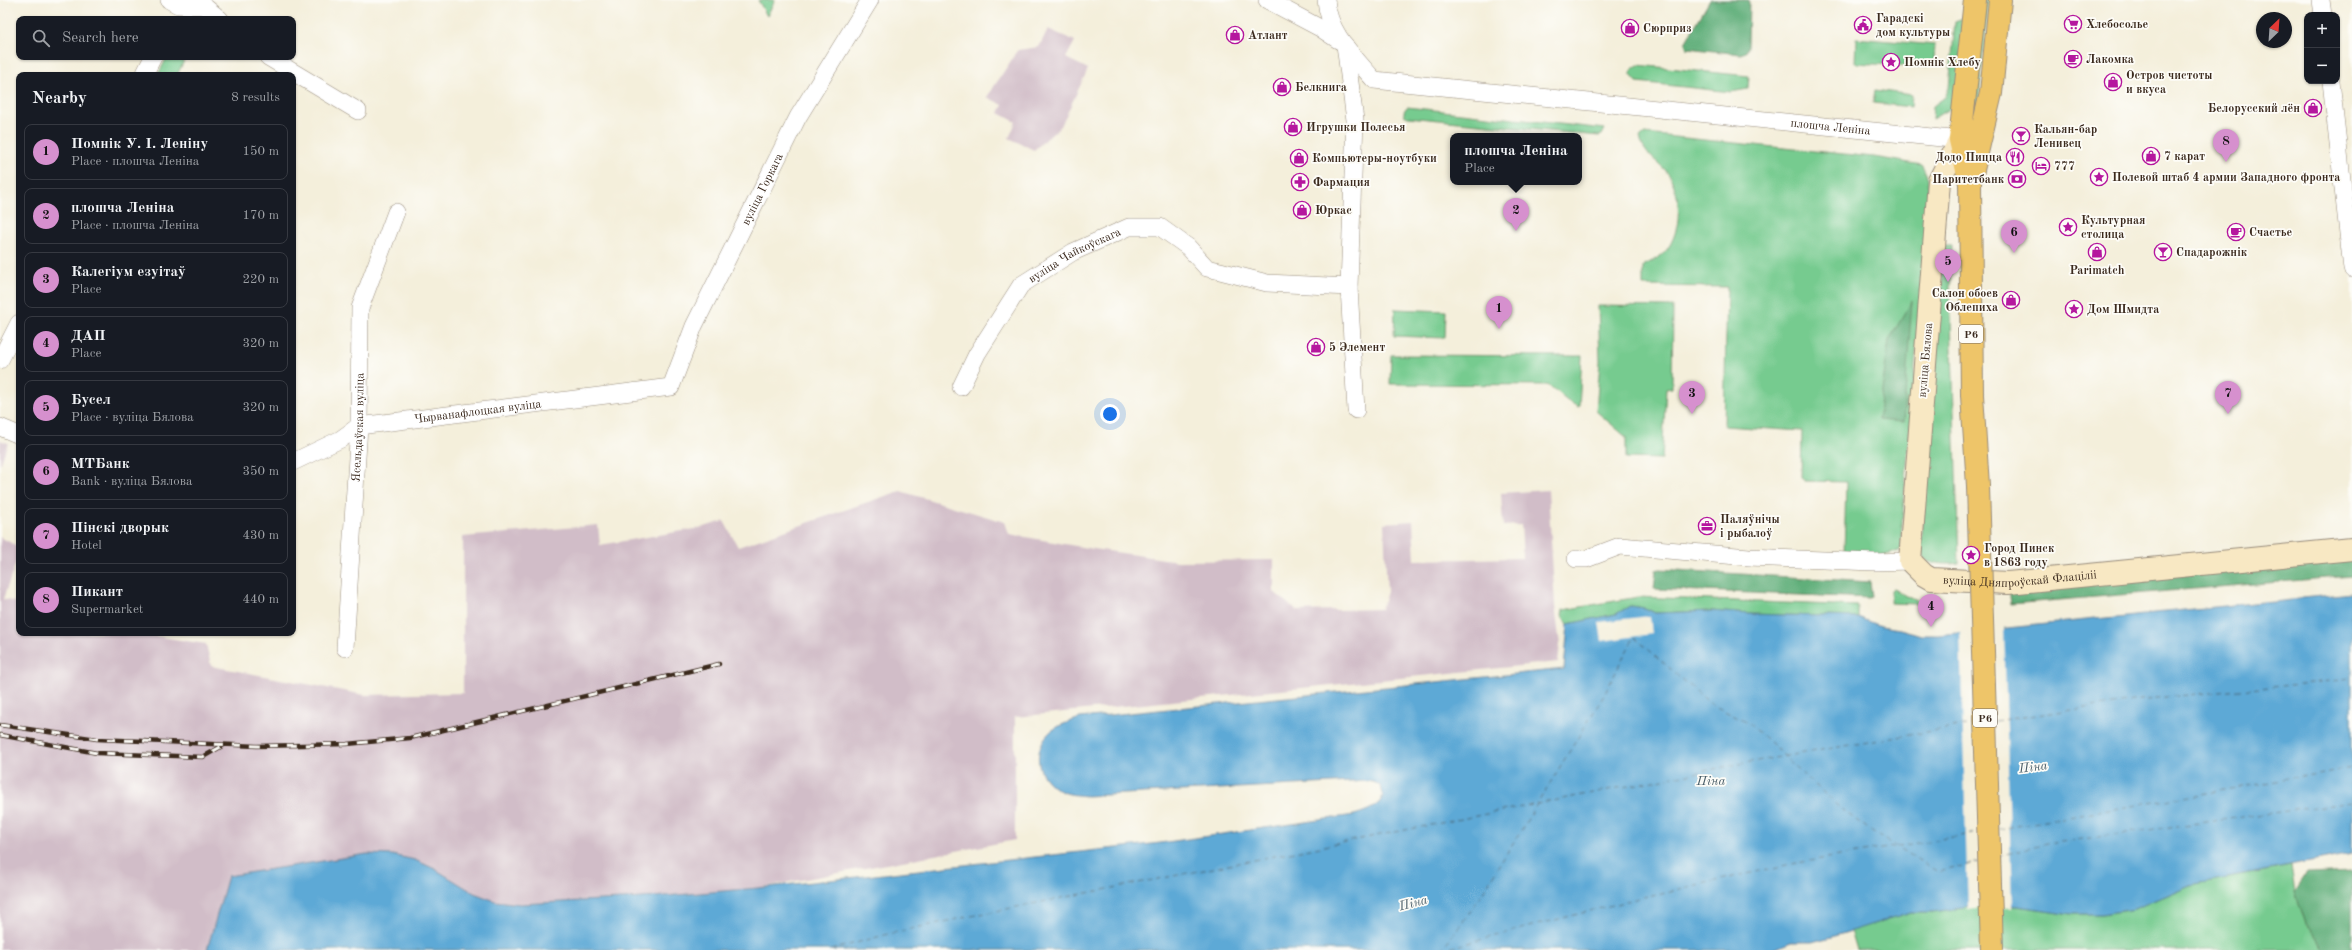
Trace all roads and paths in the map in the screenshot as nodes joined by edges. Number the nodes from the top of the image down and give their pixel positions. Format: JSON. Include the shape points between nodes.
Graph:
{"nodes":[{"id":1,"x":870,"y":0,"type":"edge"},
{"id":2,"x":1267,"y":0,"type":"edge"},
{"id":3,"x":1326,"y":0,"type":"edge"},
{"id":4,"x":1975,"y":0,"type":"edge"},
{"id":5,"x":2000,"y":0,"type":"edge"},
{"id":6,"x":2321,"y":0,"type":"edge"},
{"id":7,"x":175,"y":6,"type":"edge"},
{"id":8,"x":2323,"y":12,"type":"edge"},
{"id":9,"x":216,"y":16,"type":"edge"},
{"id":10,"x":1345,"y":45,"type":"junction"},
{"id":11,"x":151,"y":60,"type":"edge"},
{"id":12,"x":273,"y":60,"type":"edge"},
{"id":13,"x":145,"y":72,"type":"edge"},
{"id":14,"x":293,"y":72,"type":"edge"},
{"id":15,"x":296,"y":74,"type":"edge"},
{"id":16,"x":2331,"y":84,"type":"edge"},
{"id":17,"x":358,"y":111,"type":"dead end"},
{"id":18,"x":1970,"y":141,"type":"junction"},
{"id":19,"x":396,"y":212,"type":"dead end"},
{"id":20,"x":2352,"y":270,"type":"edge"},
{"id":21,"x":1349,"y":287,"type":"junction"},
{"id":22,"x":16,"y":329,"type":"edge"},
{"id":23,"x":0,"y":360,"type":"edge"},
{"id":24,"x":671,"y":387,"type":"joint"},
{"id":25,"x":960,"y":387,"type":"dead end"},
{"id":26,"x":1356,"y":410,"type":"dead end"},
{"id":27,"x":359,"y":426,"type":"junction"},
{"id":28,"x":0,"y":427,"type":"edge"},
{"id":29,"x":16,"y":434,"type":"edge"},
{"id":30,"x":296,"y":461,"type":"edge"},
{"id":31,"x":2352,"y":549,"type":"edge"},
{"id":32,"x":1576,"y":559,"type":"dead end"},
{"id":33,"x":1910,"y":561,"type":"junction"},
{"id":34,"x":345,"y":648,"type":"dead end"},
{"id":35,"x":1992,"y":950,"type":"edge"}],
"edges":[{"from":1,"to":24,"type":"street","name":"вуліца Горкага","via":[[798,117],[694,326]]},
{"from":2,"to":10,"type":"street","via":[[1320,28]]},
{"from":3,"to":10,"type":"street","via":[[1328,17]]},
{"from":4,"to":18,"type":"main road","name":"вуліца Бялова","number":"Р6"},
{"from":5,"to":18,"type":"main road","name":"вуліца Бялова","number":"Р6","via":[[1991,93]]},
{"from":6,"to":8,"type":"street"},
{"from":7,"to":9,"type":"street","via":[[204,6]]},
{"from":10,"to":18,"type":"street","name":"плошча Леніна","via":[[1374,80]]},
{"from":10,"to":21,"type":"street","via":[[1355,120]]},
{"from":11,"to":13,"type":"street"},
{"from":12,"to":14,"type":"street"},
{"from":15,"to":17,"type":"street"},
{"from":16,"to":20,"type":"street"},
{"from":18,"to":33,"type":"street","name":"вуліца Бялова","via":[[1939,181]]},
{"from":18,"to":35,"type":"main road","name":"вуліца Бялова","number":"Р6","bridge":true,"via":[[1972,394],[1978,486]]},
{"from":19,"to":27,"type":"street","name":"Ясельдаўская вуліца","via":[[360,308]]},
{"from":21,"to":25,"type":"street","name":"вуліца Чайкоўскага","via":[[1267,282],[1207,268],[1188,246],[1160,227],[1129,227],[1073,252],[1021,285],[977,354]]},
{"from":21,"to":26,"type":"street"},
{"from":22,"to":23,"type":"street"},
{"from":24,"to":27,"type":"street","name":"Чырванафлоцкая вуліца"},
{"from":27,"to":30,"type":"street","name":"Чырванафлоцкая вуліца","via":[[341,439]]},
{"from":27,"to":34,"type":"street","name":"Ясельдаўская вуліца"},
{"from":28,"to":29,"type":"street"},
{"from":31,"to":33,"type":"street","name":"вуліца Дняпроўскай Флаціліі","via":[[2008,583],[1931,579]]},
{"from":32,"to":33,"type":"street","via":[[1586,559],[1620,546],[1749,557]]}]}
